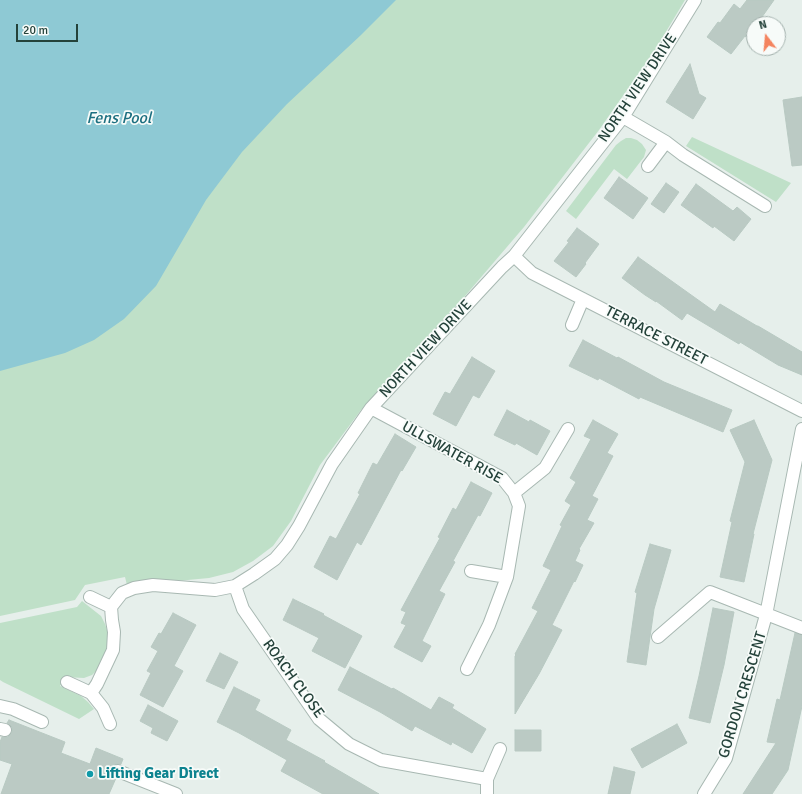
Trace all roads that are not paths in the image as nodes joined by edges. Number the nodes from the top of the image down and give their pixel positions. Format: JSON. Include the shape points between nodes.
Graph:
{"nodes":[{"id":1,"x":695,"y":0,"type":"edge"},
{"id":2,"x":623,"y":117,"type":"junction"},
{"id":3,"x":666,"y":142,"type":"junction"},
{"id":4,"x":648,"y":166,"type":"dead end"},
{"id":5,"x":765,"y":206,"type":"dead end"},
{"id":6,"x":514,"y":256,"type":"junction"},
{"id":7,"x":583,"y":299,"type":"junction"},
{"id":8,"x":572,"y":325,"type":"dead end"},
{"id":9,"x":371,"y":408,"type":"junction"},
{"id":10,"x":802,"y":411,"type":"edge"},
{"id":11,"x":568,"y":429,"type":"dead end"},
{"id":12,"x":802,"y":429,"type":"edge"},
{"id":13,"x":514,"y":493,"type":"junction"},
{"id":14,"x":471,"y":571,"type":"dead end"},
{"id":15,"x":507,"y":576,"type":"junction"},
{"id":16,"x":235,"y":586,"type":"junction"},
{"id":17,"x":90,"y":597,"type":"dead end"},
{"id":18,"x":111,"y":607,"type":"junction"},
{"id":19,"x":766,"y":615,"type":"junction"},
{"id":20,"x":802,"y":628,"type":"edge"},
{"id":21,"x":658,"y":637,"type":"dead end"},
{"id":22,"x":467,"y":669,"type":"dead end"},
{"id":23,"x":67,"y":682,"type":"dead end"},
{"id":24,"x":91,"y":693,"type":"junction"},
{"id":25,"x":0,"y":706,"type":"edge"},
{"id":26,"x":42,"y":722,"type":"dead end"},
{"id":27,"x":110,"y":724,"type":"dead end"},
{"id":28,"x":500,"y":749,"type":"dead end"},
{"id":29,"x":118,"y":771,"type":"dead end"},
{"id":30,"x":487,"y":779,"type":"junction"},
{"id":31,"x":158,"y":791,"type":"edge"},
{"id":32,"x":176,"y":794,"type":"edge"},
{"id":33,"x":487,"y":794,"type":"edge"},
{"id":34,"x":704,"y":794,"type":"edge"}],
"edges":[{"from":1,"to":2,"type":"street","name":"NORTH VIEW DRIVE"},
{"from":2,"to":3,"type":"street"},
{"from":2,"to":6,"type":"street","name":"NORTH VIEW DRIVE"},
{"from":3,"to":4,"type":"street"},
{"from":3,"to":5,"type":"street","via":[[688,159]]},
{"from":6,"to":7,"type":"street","name":"TERRACE STREET","via":[[532,273]]},
{"from":6,"to":9,"type":"street","name":"NORTH VIEW DRIVE"},
{"from":7,"to":8,"type":"street"},
{"from":7,"to":10,"type":"street","name":"TERRACE STREET"},
{"from":9,"to":13,"type":"street","name":"ULLSWATER RISE","via":[[502,478]]},
{"from":9,"to":16,"type":"street","name":"NORTH VIEW DRIVE","via":[[332,464],[288,545],[275,559]]},
{"from":11,"to":13,"type":"street","via":[[545,468]]},
{"from":12,"to":19,"type":"street","name":"GORDON CRESCENT"},
{"from":13,"to":15,"type":"street","name":"ULLSWATER RISE","via":[[520,506]]},
{"from":14,"to":15,"type":"street"},
{"from":15,"to":22,"type":"street","name":"ULLSWATER RISE","via":[[489,625]]},
{"from":16,"to":18,"type":"street","name":"NORTH VIEW DRIVE","via":[[215,590],[153,585],[134,588],[122,593]]},
{"from":16,"to":30,"type":"street","name":"ROACH CLOSE","via":[[243,609],[319,719],[349,744],[381,760]]},
{"from":17,"to":18,"type":"street"},
{"from":18,"to":24,"type":"street","via":[[113,650],[98,684]]},
{"from":19,"to":20,"type":"street","name":"GORDON CRESCENT"},
{"from":19,"to":21,"type":"street","name":"GORDON CRESCENT","via":[[710,592]]},
{"from":19,"to":34,"type":"street","name":"GORDON CRESCENT","via":[[726,758]]},
{"from":23,"to":24,"type":"street"},
{"from":24,"to":27,"type":"street","via":[[103,708]]},
{"from":25,"to":26,"type":"street"},
{"from":28,"to":30,"type":"street"},
{"from":29,"to":31,"type":"street"},
{"from":30,"to":33,"type":"street"},
{"from":31,"to":32,"type":"street"}]}
